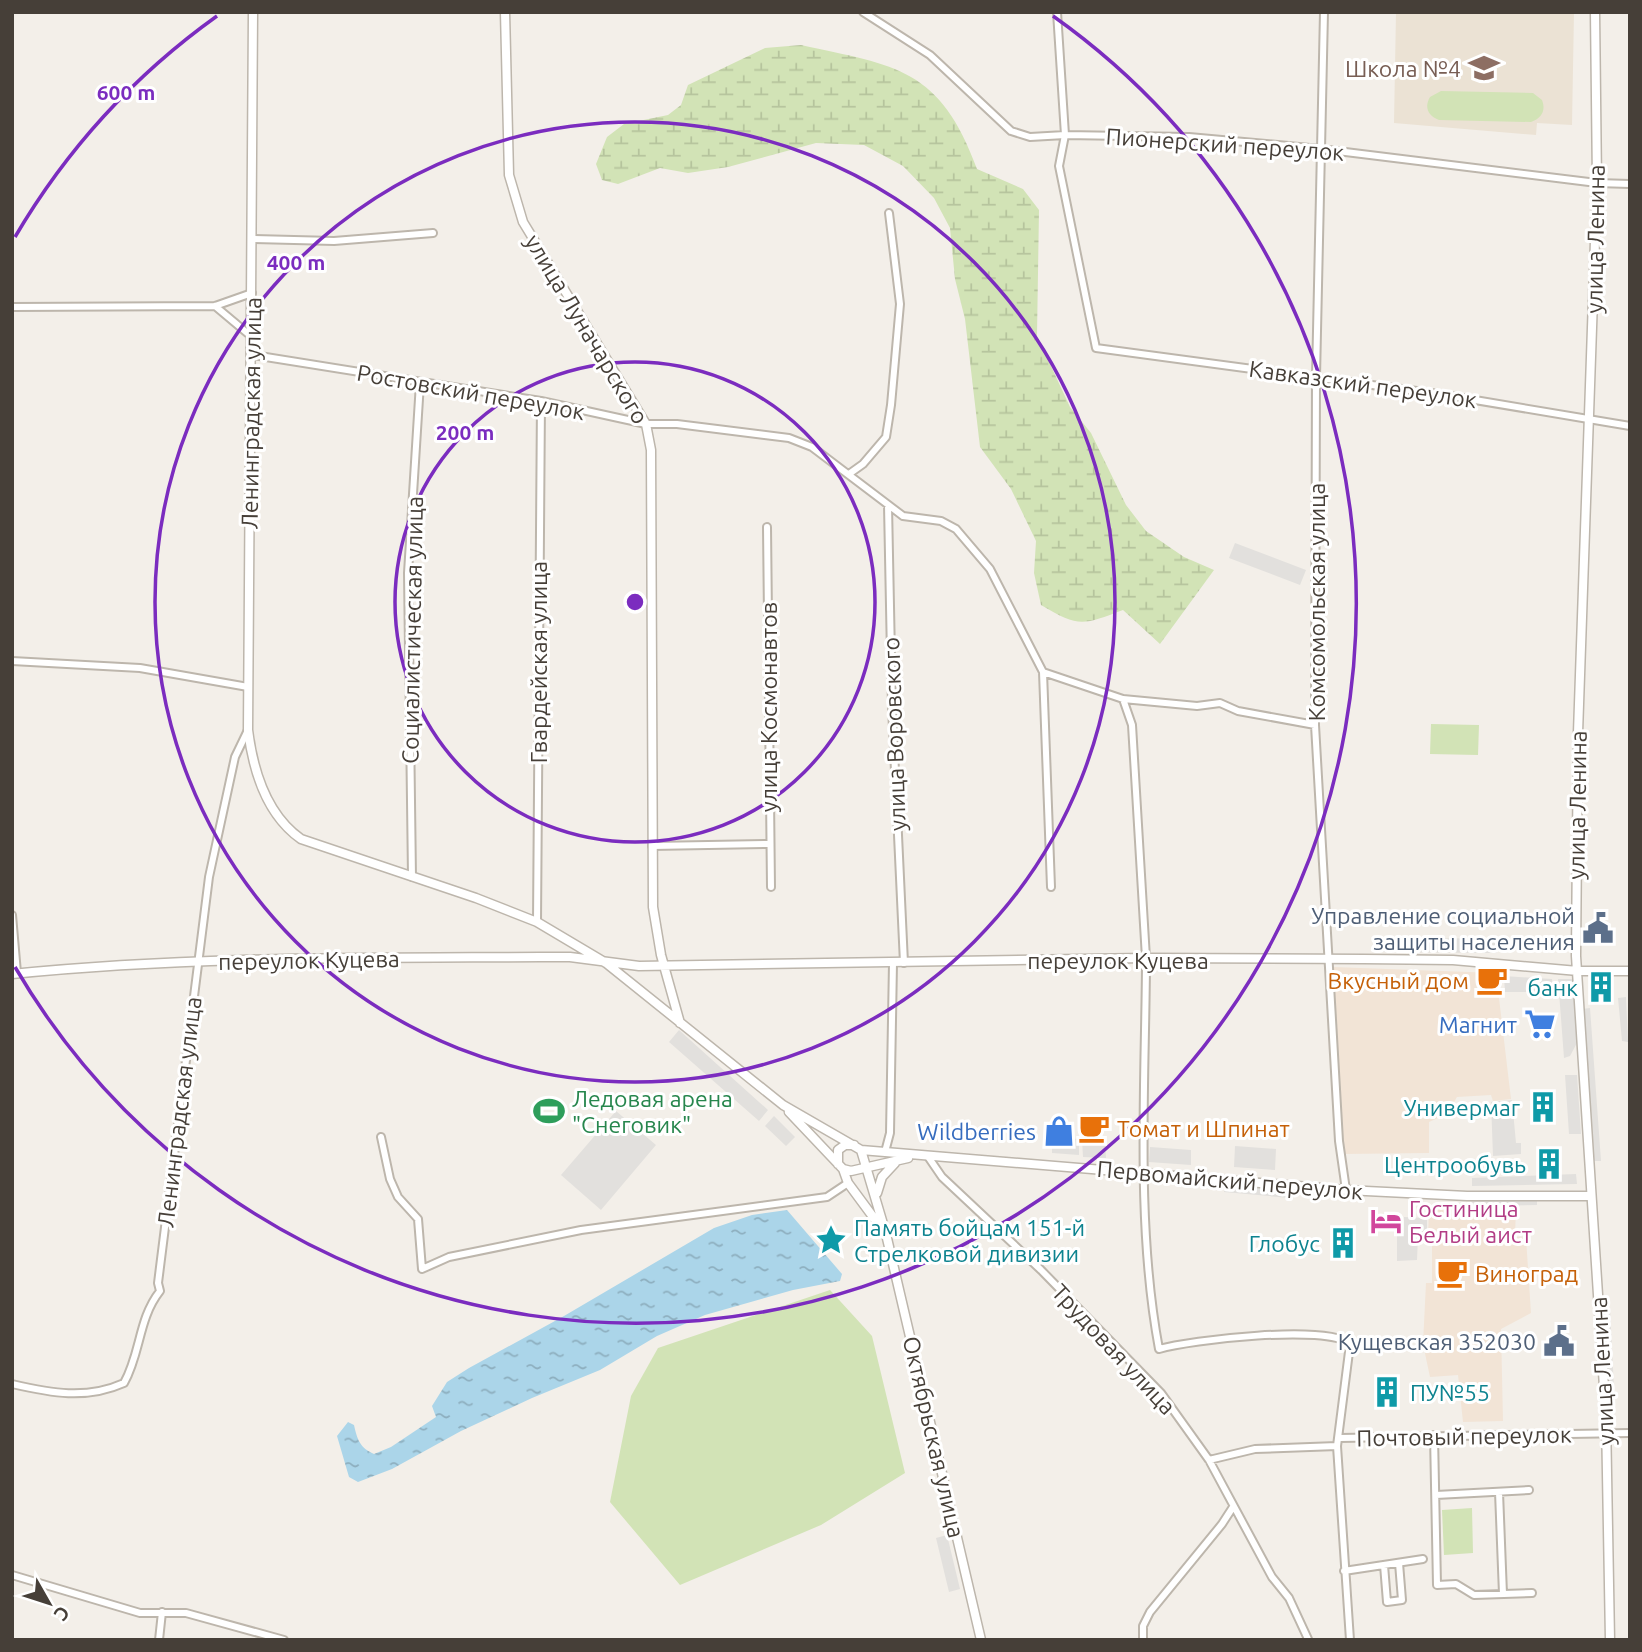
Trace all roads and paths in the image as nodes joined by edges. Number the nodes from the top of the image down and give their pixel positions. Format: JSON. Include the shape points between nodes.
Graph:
{"nodes":[{"id":1,"x":253,"y":12,"type":"edge"},
{"id":2,"x":505,"y":12,"type":"edge"},
{"id":3,"x":863,"y":12,"type":"edge"},
{"id":4,"x":1057,"y":12,"type":"edge"},
{"id":5,"x":1324,"y":12,"type":"edge"},
{"id":6,"x":1595,"y":12,"type":"edge"},
{"id":7,"x":1065,"y":135,"type":"junction"},
{"id":8,"x":1321,"y":149,"type":"junction"},
{"id":9,"x":1597,"y":183,"type":"junction"},
{"id":10,"x":1630,"y":184,"type":"edge"},
{"id":11,"x":889,"y":213,"type":"dead end"},
{"id":12,"x":433,"y":233,"type":"dead end"},
{"id":13,"x":253,"y":239,"type":"junction"},
{"id":14,"x":252,"y":293,"type":"junction"},
{"id":15,"x":215,"y":306,"type":"junction"},
{"id":16,"x":12,"y":307,"type":"edge"},
{"id":17,"x":252,"y":337,"type":"junction"},
{"id":18,"x":253,"y":355,"type":"junction"},
{"id":19,"x":1316,"y":377,"type":"junction"},
{"id":20,"x":420,"y":383,"type":"junction"},
{"id":21,"x":541,"y":401,"type":"junction"},
{"id":22,"x":1589,"y":420,"type":"junction"},
{"id":23,"x":646,"y":424,"type":"junction"},
{"id":24,"x":1630,"y":426,"type":"edge"},
{"id":25,"x":849,"y":474,"type":"junction"},
{"id":26,"x":888,"y":505,"type":"junction"},
{"id":27,"x":767,"y":527,"type":"dead end"},
{"id":28,"x":12,"y":661,"type":"edge"},
{"id":29,"x":1043,"y":672,"type":"junction"},
{"id":30,"x":248,"y":687,"type":"junction"},
{"id":31,"x":1124,"y":699,"type":"junction"},
{"id":32,"x":1315,"y":725,"type":"junction"},
{"id":33,"x":248,"y":730,"type":"junction"},
{"id":34,"x":272,"y":809,"type":"joint"},
{"id":35,"x":769,"y":844,"type":"junction"},
{"id":36,"x":652,"y":846,"type":"junction"},
{"id":37,"x":412,"y":877,"type":"junction"},
{"id":38,"x":771,"y":887,"type":"dead end"},
{"id":39,"x":1051,"y":887,"type":"dead end"},
{"id":40,"x":12,"y":915,"type":"edge"},
{"id":41,"x":537,"y":922,"type":"junction"},
{"id":42,"x":1329,"y":960,"type":"junction"},
{"id":43,"x":197,"y":961,"type":"junction"},
{"id":44,"x":1146,"y":962,"type":"junction"},
{"id":45,"x":606,"y":963,"type":"junction"},
{"id":46,"x":893,"y":963,"type":"junction"},
{"id":47,"x":904,"y":963,"type":"junction"},
{"id":48,"x":663,"y":964,"type":"junction"},
{"id":49,"x":1578,"y":971,"type":"junction"},
{"id":50,"x":1630,"y":971,"type":"edge"},
{"id":51,"x":14,"y":974,"type":"edge"},
{"id":52,"x":680,"y":1023,"type":"junction"},
{"id":53,"x":783,"y":1105,"type":"junction"},
{"id":54,"x":382,"y":1137,"type":"dead end"},
{"id":55,"x":859,"y":1151,"type":"junction"},
{"id":56,"x":885,"y":1152,"type":"junction"},
{"id":57,"x":912,"y":1156,"type":"junction"},
{"id":58,"x":929,"y":1158,"type":"junction"},
{"id":59,"x":897,"y":1161,"type":"junction"},
{"id":60,"x":866,"y":1167,"type":"junction"},
{"id":61,"x":842,"y":1168,"type":"junction"},
{"id":62,"x":855,"y":1170,"type":"junction"},
{"id":63,"x":1145,"y":1172,"type":"junction"},
{"id":64,"x":848,"y":1183,"type":"junction"},
{"id":65,"x":1346,"y":1190,"type":"junction"},
{"id":66,"x":877,"y":1196,"type":"junction"},
{"id":67,"x":1591,"y":1196,"type":"junction"},
{"id":68,"x":886,"y":1234,"type":"junction"},
{"id":69,"x":12,"y":1384,"type":"edge"},
{"id":70,"x":1630,"y":1433,"type":"edge"},
{"id":71,"x":1434,"y":1435,"type":"junction"},
{"id":72,"x":1606,"y":1435,"type":"junction"},
{"id":73,"x":1340,"y":1437,"type":"junction"},
{"id":74,"x":1337,"y":1446,"type":"junction"},
{"id":75,"x":1209,"y":1460,"type":"junction"},
{"id":76,"x":1529,"y":1490,"type":"dead end"},
{"id":77,"x":1499,"y":1492,"type":"junction"},
{"id":78,"x":1436,"y":1495,"type":"junction"},
{"id":79,"x":1233,"y":1507,"type":"junction"},
{"id":80,"x":1423,"y":1559,"type":"dead end"},
{"id":81,"x":1399,"y":1563,"type":"junction"},
{"id":82,"x":1384,"y":1565,"type":"junction"},
{"id":83,"x":1345,"y":1571,"type":"junction"},
{"id":84,"x":12,"y":1575,"type":"edge"},
{"id":85,"x":1503,"y":1594,"type":"junction"},
{"id":86,"x":1532,"y":1594,"type":"dead end"},
{"id":87,"x":162,"y":1612,"type":"junction"},
{"id":88,"x":1308,"y":1639,"type":"edge"},
{"id":89,"x":159,"y":1640,"type":"edge"},
{"id":90,"x":284,"y":1640,"type":"edge"},
{"id":91,"x":981,"y":1640,"type":"edge"},
{"id":92,"x":1143,"y":1640,"type":"edge"},
{"id":93,"x":1350,"y":1640,"type":"edge"},
{"id":94,"x":1610,"y":1640,"type":"edge"}],
"edges":[{"from":1,"to":13,"type":"street","name":"Ленинградская улица"},
{"from":2,"to":23,"type":"street","name":"улица Луначарского","via":[[509,175],[523,222]]},
{"from":3,"to":7,"type":"street","name":"Пионерский переулок","via":[[930,55],[1011,131],[1030,137]]},
{"from":4,"to":7,"type":"street"},
{"from":5,"to":8,"type":"street","name":"Комсомольская улица"},
{"from":6,"to":9,"type":"street","name":"улица Ленина"},
{"from":7,"to":8,"type":"street","name":"Пионерский переулок","via":[[1189,137]]},
{"from":7,"to":19,"type":"street","name":"Кавказский переулок","via":[[1059,166],[1096,348]]},
{"from":8,"to":9,"type":"street","name":"Пионерский переулок"},
{"from":8,"to":19,"type":"street","name":"Комсомольская улица"},
{"from":9,"to":10,"type":"street","name":"Пионерский переулок"},
{"from":9,"to":22,"type":"street","name":"улица Ленина"},
{"from":11,"to":25,"type":"street","via":[[900,304],[891,405],[886,437]]},
{"from":12,"to":13,"type":"street","via":[[334,241]]},
{"from":13,"to":14,"type":"street","name":"Ленинградская улица"},
{"from":14,"to":15,"type":"street"},
{"from":14,"to":17,"type":"street","name":"Ленинградская улица"},
{"from":15,"to":16,"type":"street"},
{"from":15,"to":17,"type":"street"},
{"from":17,"to":18,"type":"street","name":"Ленинградская улица"},
{"from":18,"to":20,"type":"street","name":"Ростовский переулок"},
{"from":18,"to":30,"type":"street","name":"Ленинградская улица"},
{"from":19,"to":22,"type":"street","name":"Кавказский переулок"},
{"from":19,"to":32,"type":"street","name":"Комсомольская улица"},
{"from":20,"to":21,"type":"street","name":"Ростовский переулок"},
{"from":20,"to":37,"type":"street","name":"Социалистическая улица","via":[[408,572]]},
{"from":21,"to":23,"type":"street","name":"Ростовский переулок"},
{"from":21,"to":41,"type":"street","name":"Гвардейская улица"},
{"from":22,"to":24,"type":"street","name":"Кавказский переулок"},
{"from":22,"to":49,"type":"street","name":"улица Ленина","via":[[1577,787]]},
{"from":23,"to":25,"type":"street","name":"Ростовский переулок","via":[[789,438],[812,447]]},
{"from":23,"to":36,"type":"street","name":"улица Луначарского","via":[[651,450]]},
{"from":25,"to":26,"type":"street","name":"Ростовский переулок"},
{"from":26,"to":29,"type":"street","name":"Ростовский переулок","via":[[903,516],[941,521],[956,529],[990,569]]},
{"from":26,"to":47,"type":"street","name":"улица Воровского"},
{"from":27,"to":35,"type":"street","name":"улица Космонавтов"},
{"from":28,"to":30,"type":"street","via":[[140,668]]},
{"from":29,"to":31,"type":"street"},
{"from":29,"to":39,"type":"street","name":"Ростовский переулок"},
{"from":30,"to":33,"type":"street","name":"Ленинградская улица"},
{"from":31,"to":32,"type":"street","via":[[1197,706],[1220,703],[1238,711]]},
{"from":31,"to":44,"type":"street","name":"Трудовая улица","via":[[1132,725]]},
{"from":32,"to":42,"type":"street","name":"Комсомольская улица"},
{"from":33,"to":34,"type":"street","name":"Ленинградская улица","via":[[251,752]]},
{"from":33,"to":43,"type":"street","name":"Ленинградская улица","via":[[234,757],[225,796]]},
{"from":34,"to":37,"type":"street","name":"переулок Куцева","via":[[284,827],[300,839]]},
{"from":35,"to":36,"type":"street"},
{"from":35,"to":38,"type":"street","name":"улица Космонавтов"},
{"from":36,"to":48,"type":"street","name":"улица Луначарского","via":[[653,907]]},
{"from":37,"to":41,"type":"street","name":"переулок Куцева"},
{"from":40,"to":51,"type":"street"},
{"from":41,"to":45,"type":"street","name":"переулок Куцева"},
{"from":42,"to":44,"type":"street","name":"переулок Куцева"},
{"from":42,"to":49,"type":"street","name":"переулок Куцева","via":[[1453,960]]},
{"from":42,"to":65,"type":"street","name":"Комсомольская улица"},
{"from":43,"to":45,"type":"street","name":"переулок Куцева","via":[[570,957]]},
{"from":43,"to":51,"type":"street","name":"переулок Куцева"},
{"from":43,"to":69,"type":"street","name":"Ленинградская улица","via":[[160,1291],[142,1323],[135,1359],[124,1383],[97,1393],[74,1395]]},
{"from":44,"to":47,"type":"street","name":"переулок Куцева"},
{"from":44,"to":63,"type":"street","name":"Трудовая улица"},
{"from":45,"to":48,"type":"street","name":"переулок Куцева"},
{"from":45,"to":52,"type":"street","name":"Первомайский переулок"},
{"from":46,"to":47,"type":"street","name":"переулок Куцева"},
{"from":46,"to":48,"type":"street","name":"переулок Куцева"},
{"from":46,"to":56,"type":"street","via":[[890,1133]]},
{"from":48,"to":52,"type":"street","name":"улица Луначарского"},
{"from":49,"to":50,"type":"street","name":"переулок Куцева"},
{"from":49,"to":67,"type":"street","name":"улица Ленина"},
{"from":52,"to":53,"type":"street","name":"Первомайский переулок"},
{"from":53,"to":55,"type":"street","name":"Первомайский переулок"},
{"from":53,"to":61,"type":"street","name":"Первомайский переулок"},
{"from":54,"to":64,"type":"street","via":[[390,1179],[398,1197],[418,1219],[422,1269],[460,1254],[581,1230],[827,1197]]},
{"from":55,"to":56,"type":"street","name":"Первомайский переулок"},
{"from":55,"to":60,"type":"street","name":"Октябрьская улица"},
{"from":55,"to":61,"type":"street","via":[[845,1145],[838,1150],[836,1159]]},
{"from":55,"to":62,"type":"street"},
{"from":56,"to":57,"type":"street","name":"Первомайский переулок"},
{"from":57,"to":58,"type":"street","name":"Первомайский переулок"},
{"from":57,"to":59,"type":"street","name":"Первомайский переулок"},
{"from":58,"to":63,"type":"street","name":"Первомайский переулок"},
{"from":58,"to":75,"type":"street","name":"Трудовая улица","via":[[942,1178],[1041,1270],[1161,1393]]},
{"from":59,"to":60,"type":"street","name":"Первомайский переулок"},
{"from":59,"to":66,"type":"street","via":[[882,1177]]},
{"from":60,"to":62,"type":"street","name":"Первомайский переулок"},
{"from":60,"to":66,"type":"street","name":"Октябрьская улица"},
{"from":61,"to":62,"type":"street"},
{"from":61,"to":64,"type":"street","name":"Октябрьская улица"},
{"from":63,"to":65,"type":"street","name":"Первомайский переулок"},
{"from":63,"to":73,"type":"street","name":"Трудовая улица","via":[[1152,1312],[1159,1349],[1211,1338],[1301,1335],[1346,1340],[1351,1351]]},
{"from":64,"to":68,"type":"street","name":"Октябрьская улица"},
{"from":65,"to":67,"type":"street","name":"Первомайский переулок"},
{"from":66,"to":68,"type":"street","name":"Октябрьская улица"},
{"from":67,"to":72,"type":"street","name":"улица Ленина"},
{"from":68,"to":91,"type":"street","name":"Октябрьская улица"},
{"from":70,"to":72,"type":"street","name":"Почтовый переулок"},
{"from":71,"to":72,"type":"street","name":"Почтовый переулок"},
{"from":71,"to":73,"type":"street","name":"Почтовый переулок"},
{"from":71,"to":78,"type":"street"},
{"from":72,"to":94,"type":"street","name":"улица Ленина"},
{"from":73,"to":74,"type":"street"},
{"from":74,"to":75,"type":"street","name":"Почтовый переулок","via":[[1255,1449]]},
{"from":74,"to":83,"type":"street"},
{"from":75,"to":79,"type":"street","name":"Трудовая улица"},
{"from":76,"to":77,"type":"street"},
{"from":77,"to":78,"type":"street"},
{"from":77,"to":85,"type":"street"},
{"from":78,"to":85,"type":"street","via":[[1437,1585],[1456,1584],[1474,1595]]},
{"from":79,"to":88,"type":"street","name":"Трудовая улица","via":[[1289,1598]]},
{"from":79,"to":92,"type":"street","via":[[1150,1612]]},
{"from":80,"to":81,"type":"street"},
{"from":81,"to":82,"type":"street"},
{"from":81,"to":82,"type":"street","via":[[1402,1600],[1387,1602]]},
{"from":82,"to":83,"type":"street"},
{"from":83,"to":93,"type":"street"},
{"from":84,"to":87,"type":"street","via":[[140,1613]]},
{"from":85,"to":86,"type":"street"},
{"from":87,"to":89,"type":"street"},
{"from":87,"to":90,"type":"street","via":[[186,1613]]}]}
